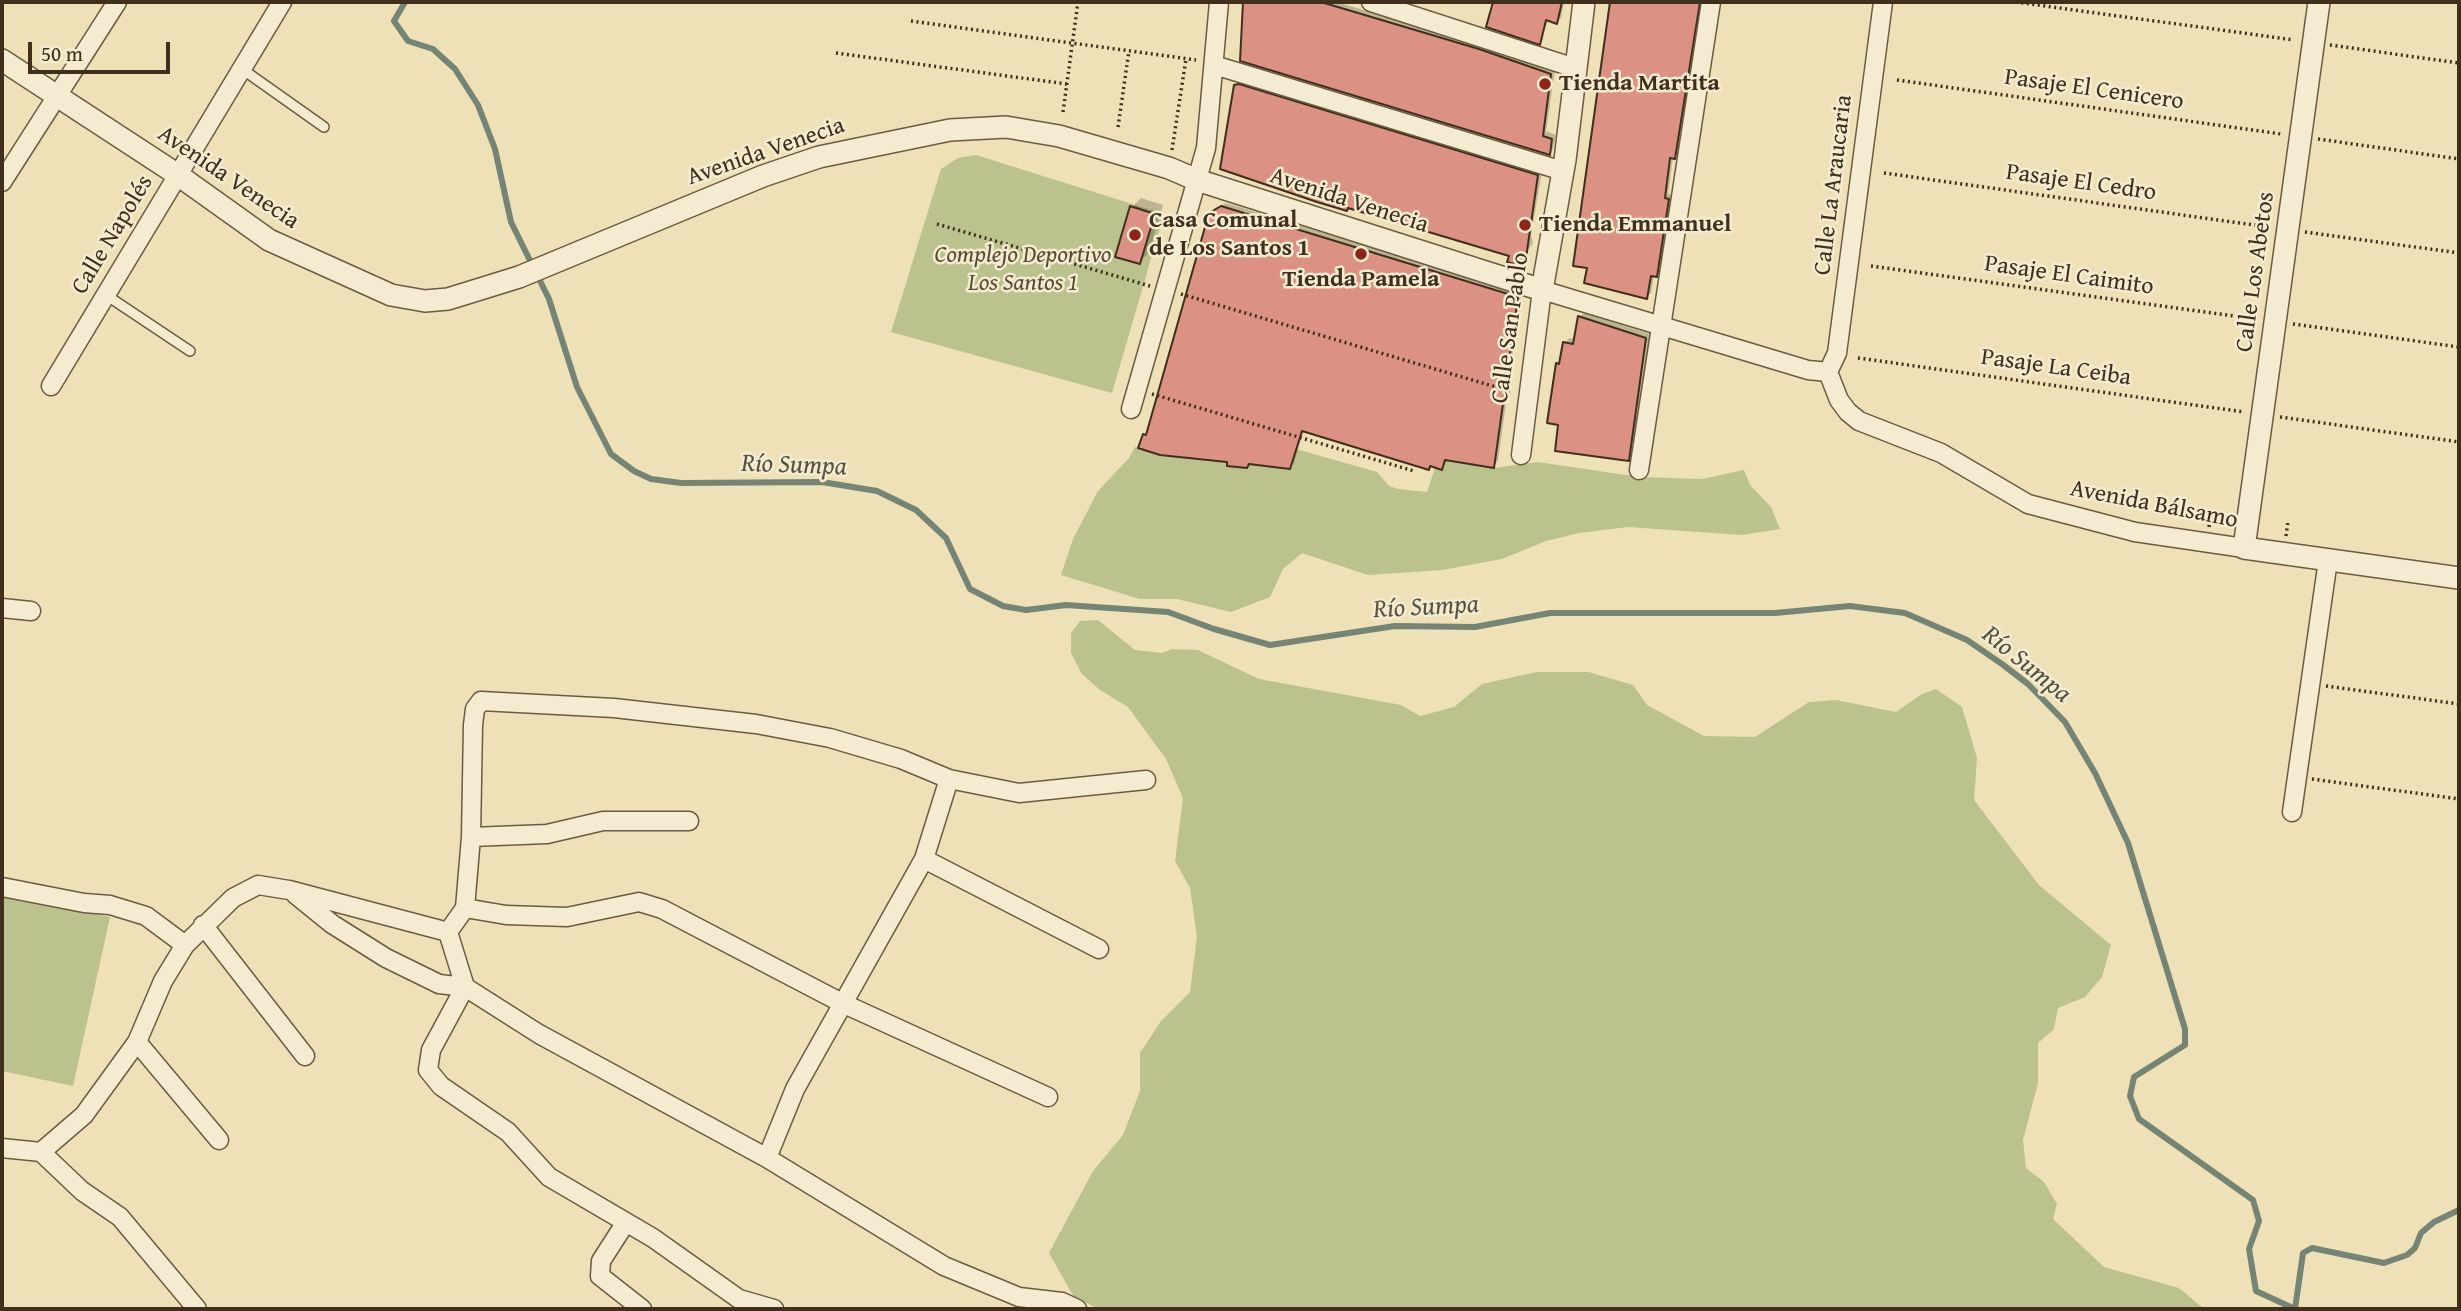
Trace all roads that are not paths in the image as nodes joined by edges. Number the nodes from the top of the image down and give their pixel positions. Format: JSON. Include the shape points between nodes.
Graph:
{"nodes":[{"id":1,"x":117,"y":2,"type":"edge"},
{"id":2,"x":282,"y":2,"type":"edge"},
{"id":3,"x":1219,"y":2,"type":"edge"},
{"id":4,"x":1371,"y":2,"type":"edge"},
{"id":5,"x":1584,"y":2,"type":"edge"},
{"id":6,"x":1711,"y":2,"type":"edge"},
{"id":7,"x":1883,"y":2,"type":"edge"},
{"id":8,"x":2319,"y":2,"type":"edge"},
{"id":9,"x":2,"y":60,"type":"edge"},
{"id":10,"x":1214,"y":65,"type":"junction"},
{"id":11,"x":1575,"y":68,"type":"junction"},
{"id":12,"x":242,"y":69,"type":"junction"},
{"id":13,"x":57,"y":96,"type":"junction"},
{"id":14,"x":324,"y":127,"type":"dead end"},
{"id":15,"x":1563,"y":171,"type":"junction"},
{"id":16,"x":178,"y":176,"type":"junction"},
{"id":17,"x":1197,"y":180,"type":"junction"},
{"id":18,"x":2,"y":182,"type":"edge"},
{"id":19,"x":1542,"y":290,"type":"junction"},
{"id":20,"x":106,"y":295,"type":"junction"},
{"id":21,"x":1661,"y":325,"type":"junction"},
{"id":22,"x":190,"y":351,"type":"dead end"},
{"id":23,"x":1828,"y":372,"type":"junction"},
{"id":24,"x":51,"y":386,"type":"dead end"},
{"id":25,"x":1131,"y":409,"type":"dead end"},
{"id":26,"x":1521,"y":455,"type":"dead end"},
{"id":27,"x":1639,"y":470,"type":"dead end"},
{"id":28,"x":2245,"y":548,"type":"junction"},
{"id":29,"x":2328,"y":560,"type":"junction"},
{"id":30,"x":2459,"y":578,"type":"edge"},
{"id":31,"x":2,"y":608,"type":"edge"},
{"id":32,"x":31,"y":611,"type":"dead end"},
{"id":33,"x":949,"y":779,"type":"junction"},
{"id":34,"x":1146,"y":780,"type":"dead end"},
{"id":35,"x":2292,"y":812,"type":"dead end"},
{"id":36,"x":689,"y":821,"type":"dead end"},
{"id":37,"x":471,"y":837,"type":"junction"},
{"id":38,"x":924,"y":859,"type":"junction"},
{"id":39,"x":2,"y":887,"type":"edge"},
{"id":40,"x":289,"y":890,"type":"junction"},
{"id":41,"x":464,"y":908,"type":"junction"},
{"id":42,"x":202,"y":925,"type":"junction"},
{"id":43,"x":448,"y":932,"type":"junction"},
{"id":44,"x":185,"y":945,"type":"junction"},
{"id":45,"x":1099,"y":949,"type":"dead end"},
{"id":46,"x":465,"y":987,"type":"junction"},
{"id":47,"x":842,"y":1003,"type":"junction"},
{"id":48,"x":137,"y":1042,"type":"junction"},
{"id":49,"x":305,"y":1055,"type":"dead end"},
{"id":50,"x":1048,"y":1097,"type":"dead end"},
{"id":51,"x":219,"y":1140,"type":"dead end"},
{"id":52,"x":2,"y":1148,"type":"edge"},
{"id":53,"x":41,"y":1152,"type":"junction"},
{"id":54,"x":767,"y":1158,"type":"junction"},
{"id":55,"x":626,"y":1222,"type":"junction"},
{"id":56,"x":197,"y":1309,"type":"edge"},
{"id":57,"x":642,"y":1309,"type":"edge"},
{"id":58,"x":774,"y":1309,"type":"edge"},
{"id":59,"x":1077,"y":1309,"type":"edge"}],
"edges":[{"from":1,"to":13,"type":"street"},
{"from":2,"to":12,"type":"street","name":"Calle Napolés"},
{"from":3,"to":10,"type":"street"},
{"from":4,"to":11,"type":"street"},
{"from":5,"to":11,"type":"street","name":"Calle San Pablo"},
{"from":6,"to":21,"type":"street"},
{"from":7,"to":23,"type":"street","name":"Calle La Araucaria","via":[[1837,353]]},
{"from":8,"to":28,"type":"street","name":"Calle Los Abetos"},
{"from":9,"to":13,"type":"street","name":"Avenida Venecia"},
{"from":10,"to":15,"type":"street"},
{"from":10,"to":17,"type":"street","via":[[1206,148]]},
{"from":11,"to":15,"type":"street","name":"Calle San Pablo"},
{"from":12,"to":14,"type":"lane"},
{"from":12,"to":16,"type":"street","name":"Calle Napolés"},
{"from":13,"to":16,"type":"street","name":"Avenida Venecia"},
{"from":13,"to":18,"type":"street"},
{"from":15,"to":19,"type":"street","name":"Calle San Pablo"},
{"from":16,"to":17,"type":"street","name":"Avenida Venecia","via":[[269,240],[391,295],[425,300],[448,299],[519,277],[819,157],[950,130],[1006,127],[1059,136]]},
{"from":16,"to":20,"type":"street","name":"Calle Napolés"},
{"from":17,"to":19,"type":"street","name":"Avenida Venecia"},
{"from":17,"to":25,"type":"street"},
{"from":19,"to":21,"type":"street","name":"Avenida Venecia"},
{"from":19,"to":26,"type":"street","name":"Calle San Pablo"},
{"from":20,"to":22,"type":"lane"},
{"from":20,"to":24,"type":"street","name":"Calle Napolés"},
{"from":21,"to":23,"type":"street","name":"Avenida Venecia"},
{"from":21,"to":27,"type":"street"},
{"from":23,"to":28,"type":"street","name":"Avenida Bálsamo","via":[[1839,400],[1859,421],[1941,453],[2028,504],[2135,532]]},
{"from":28,"to":29,"type":"street","name":"Avenida Bálsamo"},
{"from":29,"to":30,"type":"street","name":"Avenida Bálsamo"},
{"from":29,"to":35,"type":"street"},
{"from":31,"to":32,"type":"street"},
{"from":33,"to":34,"type":"street","via":[[1019,793]]},
{"from":33,"to":37,"type":"street","via":[[842,742],[756,724],[614,708],[481,701],[473,725]]},
{"from":33,"to":38,"type":"street"},
{"from":36,"to":37,"type":"street","via":[[603,821],[547,834]]},
{"from":37,"to":41,"type":"street"},
{"from":38,"to":45,"type":"street"},
{"from":38,"to":47,"type":"street"},
{"from":39,"to":44,"type":"street","via":[[110,905],[146,916]]},
{"from":40,"to":42,"type":"street","via":[[258,885],[233,898]]},
{"from":40,"to":43,"type":"street"},
{"from":40,"to":46,"type":"street","via":[[386,958],[439,984]]},
{"from":41,"to":43,"type":"street"},
{"from":41,"to":47,"type":"street","via":[[567,917],[639,902],[696,926]]},
{"from":42,"to":44,"type":"street"},
{"from":42,"to":49,"type":"street"},
{"from":43,"to":46,"type":"street"},
{"from":44,"to":48,"type":"street","via":[[163,981]]},
{"from":46,"to":54,"type":"street","via":[[538,1034]]},
{"from":46,"to":55,"type":"street","via":[[431,1050],[428,1070],[441,1086],[508,1132],[549,1177]]},
{"from":47,"to":50,"type":"street"},
{"from":47,"to":54,"type":"street","via":[[795,1089]]},
{"from":48,"to":51,"type":"street"},
{"from":48,"to":53,"type":"street","via":[[84,1115]]},
{"from":52,"to":53,"type":"street"},
{"from":53,"to":56,"type":"street","via":[[82,1191],[120,1217]]},
{"from":54,"to":59,"type":"street","via":[[944,1266],[1019,1297],[1062,1302]]},
{"from":55,"to":57,"type":"street","via":[[601,1261],[600,1276]]},
{"from":55,"to":58,"type":"street","via":[[739,1299]]}]}
